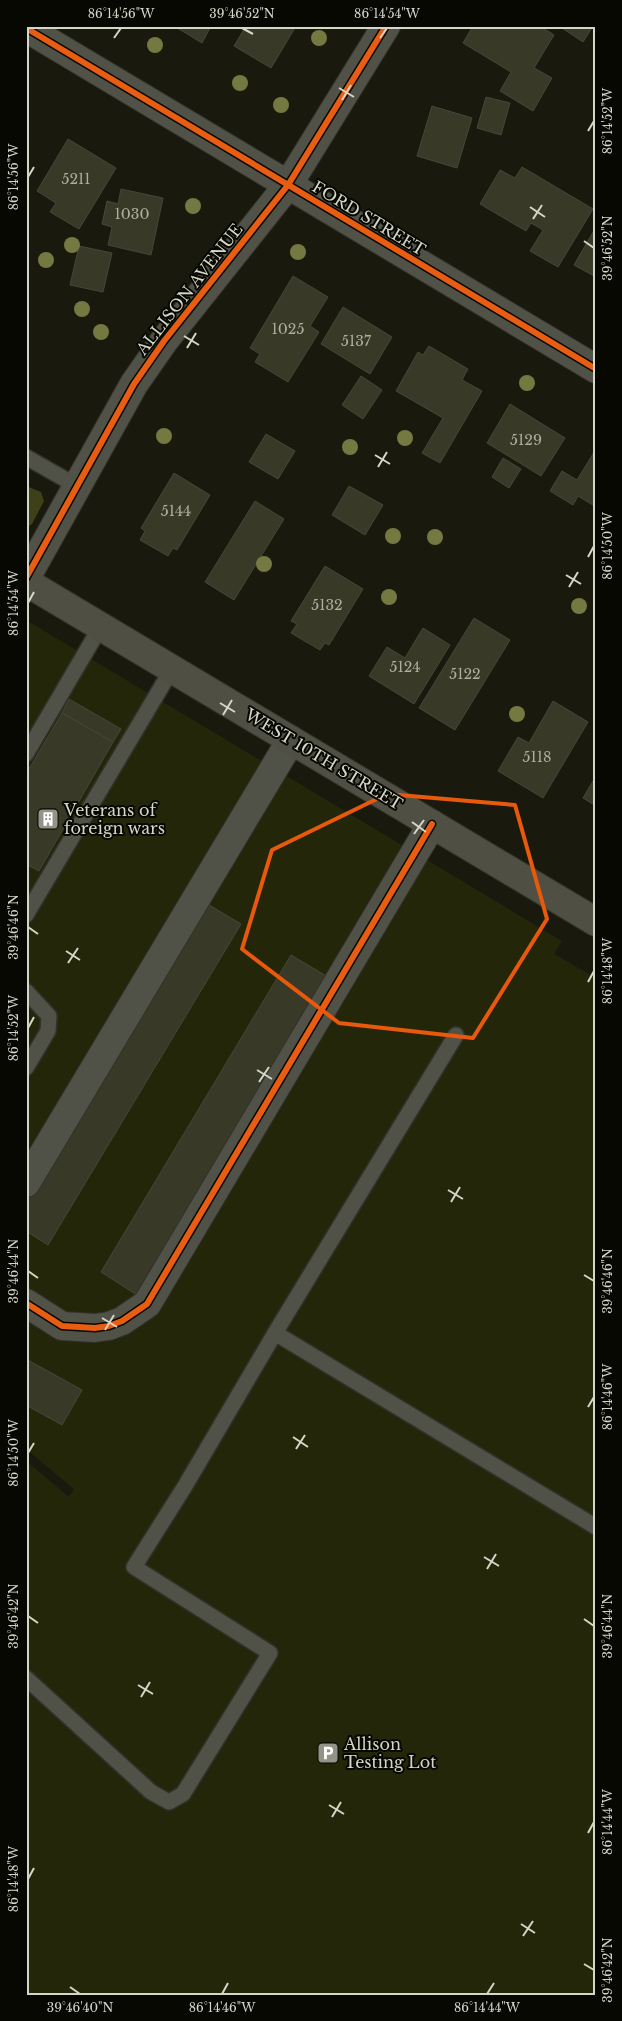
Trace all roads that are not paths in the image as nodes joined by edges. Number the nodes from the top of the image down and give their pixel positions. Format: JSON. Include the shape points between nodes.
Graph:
{"nodes":[{"id":1,"x":386,"y":26,"type":"edge"},
{"id":2,"x":26,"y":28,"type":"edge"},
{"id":3,"x":288,"y":185,"type":"junction"},
{"id":4,"x":596,"y":369,"type":"edge"},
{"id":5,"x":26,"y":457,"type":"edge"},
{"id":6,"x":77,"y":486,"type":"junction"},
{"id":7,"x":26,"y":578,"type":"edge"},
{"id":8,"x":26,"y":582,"type":"edge"},
{"id":9,"x":100,"y":626,"type":"junction"},
{"id":10,"x":172,"y":669,"type":"junction"},
{"id":11,"x":291,"y":740,"type":"junction"},
{"id":12,"x":26,"y":754,"type":"edge"},
{"id":13,"x":432,"y":824,"type":"junction"},
{"id":14,"x":26,"y":915,"type":"edge"},
{"id":15,"x":596,"y":922,"type":"edge"},
{"id":16,"x":26,"y":991,"type":"edge"},
{"id":17,"x":456,"y":1035,"type":"dead end"},
{"id":18,"x":26,"y":1068,"type":"edge"},
{"id":19,"x":26,"y":1183,"type":"edge"},
{"id":20,"x":26,"y":1303,"type":"edge"},
{"id":21,"x":275,"y":1333,"type":"junction"},
{"id":22,"x":596,"y":1527,"type":"edge"},
{"id":23,"x":26,"y":1678,"type":"edge"}],
"edges":[{"from":1,"to":3,"type":"street","name":"ALLISON AVENUE"},
{"from":2,"to":3,"type":"street","name":"FORD STREET"},
{"from":3,"to":4,"type":"street","name":"FORD STREET"},
{"from":3,"to":6,"type":"street","name":"ALLISON AVENUE","via":[[146,366]]},
{"from":5,"to":6,"type":"lane"},
{"from":6,"to":7,"type":"street","name":"ALLISON AVENUE"},
{"from":8,"to":9,"type":"main road","name":"WEST 10TH STREET"},
{"from":9,"to":10,"type":"main road","name":"WEST 10TH STREET"},
{"from":9,"to":12,"type":"lane"},
{"from":10,"to":11,"type":"main road","name":"WEST 10TH STREET"},
{"from":10,"to":14,"type":"lane"},
{"from":11,"to":13,"type":"main road","name":"WEST 10TH STREET"},
{"from":11,"to":19,"type":"street"},
{"from":13,"to":15,"type":"main road","name":"WEST 10TH STREET"},
{"from":13,"to":20,"type":"street","via":[[147,1304],[122,1321],[95,1328],[62,1326]]},
{"from":16,"to":18,"type":"lane","via":[[49,1016],[48,1031]]},
{"from":17,"to":21,"type":"lane"},
{"from":21,"to":22,"type":"lane"},
{"from":21,"to":23,"type":"lane","via":[[134,1567],[270,1653],[183,1794],[169,1802],[151,1792]]}]}
